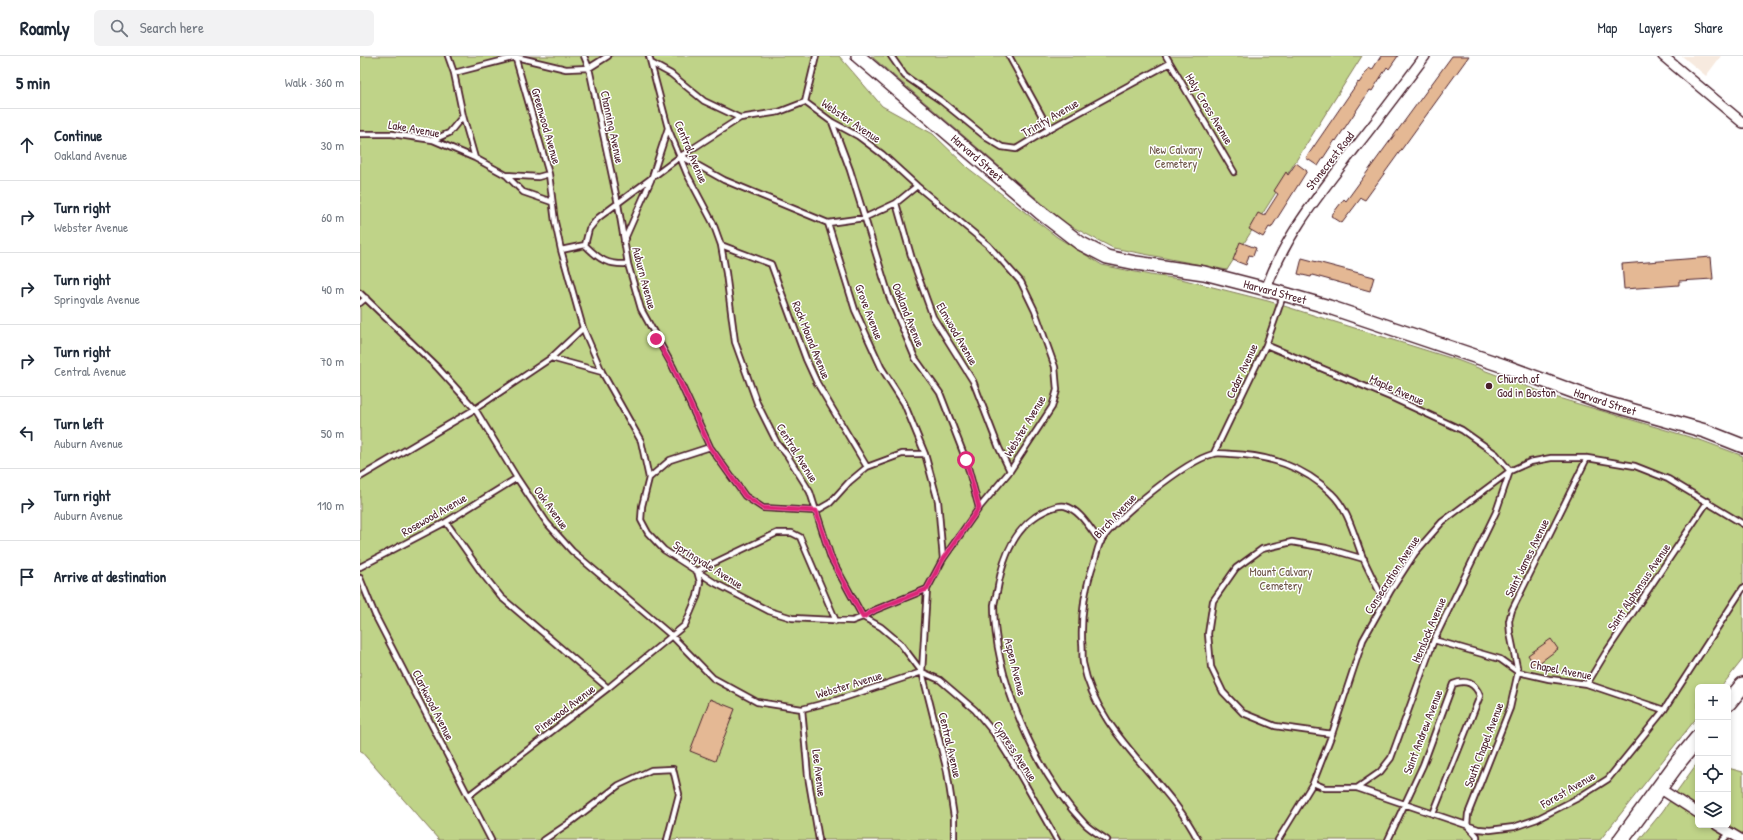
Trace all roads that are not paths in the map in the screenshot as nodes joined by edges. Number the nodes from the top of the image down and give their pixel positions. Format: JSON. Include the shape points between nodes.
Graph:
{"nodes":[{"id":1,"x":448,"y":56,"type":"edge"},
{"id":2,"x":584,"y":56,"type":"edge"},
{"id":3,"x":608,"y":56,"type":"edge"},
{"id":4,"x":649,"y":56,"type":"edge"},
{"id":5,"x":816,"y":56,"type":"edge"},
{"id":6,"x":858,"y":56,"type":"edge"},
{"id":7,"x":891,"y":56,"type":"edge"},
{"id":8,"x":1009,"y":56,"type":"edge"},
{"id":9,"x":1166,"y":56,"type":"edge"},
{"id":10,"x":1425,"y":56,"type":"edge"},
{"id":11,"x":1662,"y":56,"type":"edge"},
{"id":12,"x":516,"y":57,"type":"edge"},
{"id":13,"x":651,"y":62,"type":"junction"},
{"id":14,"x":1170,"y":63,"type":"junction"},
{"id":15,"x":589,"y":68,"type":"junction"},
{"id":16,"x":454,"y":73,"type":"junction"},
{"id":17,"x":805,"y":102,"type":"junction"},
{"id":18,"x":463,"y":116,"type":"junction"},
{"id":19,"x":740,"y":118,"type":"junction"},
{"id":20,"x":832,"y":122,"type":"junction"},
{"id":21,"x":1743,"y":122,"type":"edge"},
{"id":22,"x":668,"y":128,"type":"junction"},
{"id":23,"x":1049,"y":129,"type":"junction"},
{"id":24,"x":360,"y":134,"type":"edge"},
{"id":25,"x":433,"y":140,"type":"junction"},
{"id":26,"x":681,"y":156,"type":"junction"},
{"id":27,"x":475,"y":158,"type":"junction"},
{"id":28,"x":1234,"y":172,"type":"dead end"},
{"id":29,"x":549,"y":174,"type":"junction"},
{"id":30,"x":506,"y":175,"type":"junction"},
{"id":31,"x":651,"y":180,"type":"junction"},
{"id":32,"x":917,"y":186,"type":"junction"},
{"id":33,"x":552,"y":202,"type":"junction"},
{"id":34,"x":896,"y":203,"type":"junction"},
{"id":35,"x":618,"y":204,"type":"junction"},
{"id":36,"x":864,"y":218,"type":"junction"},
{"id":37,"x":828,"y":223,"type":"junction"},
{"id":38,"x":624,"y":241,"type":"junction"},
{"id":39,"x":585,"y":245,"type":"junction"},
{"id":40,"x":721,"y":245,"type":"junction"},
{"id":41,"x":561,"y":250,"type":"junction"},
{"id":42,"x":628,"y":264,"type":"junction"},
{"id":43,"x":1266,"y":289,"type":"junction"},
{"id":44,"x":360,"y":293,"type":"edge"},
{"id":45,"x":1284,"y":294,"type":"junction"},
{"id":46,"x":366,"y":298,"type":"junction"},
{"id":47,"x":360,"y":303,"type":"edge"},
{"id":48,"x":583,"y":328,"type":"junction"},
{"id":49,"x":1266,"y":345,"type":"junction"},
{"id":50,"x":551,"y":358,"type":"junction"},
{"id":51,"x":602,"y":372,"type":"junction"},
{"id":52,"x":475,"y":409,"type":"junction"},
{"id":53,"x":1743,"y":446,"type":"edge"},
{"id":54,"x":710,"y":447,"type":"junction"},
{"id":55,"x":1214,"y":453,"type":"junction"},
{"id":56,"x":925,"y":454,"type":"junction"},
{"id":57,"x":1587,"y":458,"type":"junction"},
{"id":58,"x":867,"y":466,"type":"junction"},
{"id":59,"x":1010,"y":471,"type":"junction"},
{"id":60,"x":1510,"y":471,"type":"junction"},
{"id":61,"x":360,"y":477,"type":"edge"},
{"id":62,"x":517,"y":478,"type":"junction"},
{"id":63,"x":649,"y":478,"type":"junction"},
{"id":64,"x":1708,"y":502,"type":"junction"},
{"id":65,"x":979,"y":508,"type":"junction"},
{"id":66,"x":816,"y":511,"type":"junction"},
{"id":67,"x":446,"y":522,"type":"junction"},
{"id":68,"x":1743,"y":524,"type":"edge"},
{"id":69,"x":1101,"y":542,"type":"junction"},
{"id":70,"x":943,"y":559,"type":"junction"},
{"id":71,"x":1364,"y":559,"type":"junction"},
{"id":72,"x":360,"y":567,"type":"edge"},
{"id":73,"x":697,"y":571,"type":"junction"},
{"id":74,"x":360,"y":578,"type":"edge"},
{"id":75,"x":1743,"y":588,"type":"edge"},
{"id":76,"x":927,"y":589,"type":"junction"},
{"id":77,"x":1384,"y":601,"type":"junction"},
{"id":78,"x":863,"y":617,"type":"junction"},
{"id":79,"x":836,"y":621,"type":"junction"},
{"id":80,"x":672,"y":636,"type":"junction"},
{"id":81,"x":1434,"y":640,"type":"junction"},
{"id":82,"x":922,"y":672,"type":"junction"},
{"id":83,"x":1518,"y":672,"type":"junction"},
{"id":84,"x":1588,"y":684,"type":"junction"},
{"id":85,"x":1743,"y":685,"type":"edge"},
{"id":86,"x":608,"y":688,"type":"junction"},
{"id":87,"x":1731,"y":699,"type":"edge"},
{"id":88,"x":758,"y":702,"type":"joint"},
{"id":89,"x":802,"y":709,"type":"junction"},
{"id":90,"x":1664,"y":710,"type":"junction"},
{"id":91,"x":1332,"y":734,"type":"junction"},
{"id":92,"x":1695,"y":742,"type":"edge"},
{"id":93,"x":1313,"y":782,"type":"junction"},
{"id":94,"x":1357,"y":788,"type":"junction"},
{"id":95,"x":1659,"y":788,"type":"junction"},
{"id":96,"x":468,"y":796,"type":"junction"},
{"id":97,"x":1405,"y":804,"type":"junction"},
{"id":98,"x":1695,"y":811,"type":"edge"},
{"id":99,"x":1434,"y":814,"type":"junction"},
{"id":100,"x":1467,"y":825,"type":"junction"},
{"id":101,"x":1722,"y":828,"type":"edge"},
{"id":102,"x":1730,"y":833,"type":"junction"},
{"id":103,"x":1055,"y":839,"type":"edge"},
{"id":104,"x":491,"y":840,"type":"edge"},
{"id":105,"x":544,"y":840,"type":"edge"},
{"id":106,"x":667,"y":840,"type":"edge"},
{"id":107,"x":818,"y":840,"type":"edge"},
{"id":108,"x":954,"y":840,"type":"edge"},
{"id":109,"x":1107,"y":840,"type":"edge"},
{"id":110,"x":1198,"y":840,"type":"edge"},
{"id":111,"x":1278,"y":840,"type":"edge"},
{"id":112,"x":1388,"y":840,"type":"edge"},
{"id":113,"x":1477,"y":840,"type":"edge"},
{"id":114,"x":1621,"y":840,"type":"edge"},
{"id":115,"x":1723,"y":840,"type":"edge"},
{"id":116,"x":1742,"y":840,"type":"edge"}],
"edges":[{"from":1,"to":16,"type":"lane"},
{"from":2,"to":15,"type":"lane","name":"Channing Avenue"},
{"from":3,"to":15,"type":"lane"},
{"from":4,"to":13,"type":"lane","name":"Central Avenue"},
{"from":5,"to":17,"type":"lane"},
{"from":6,"to":43,"type":"main road","name":"Harvard Street","via":[[1080,244],[1107,257],[1204,273]]},
{"from":7,"to":23,"type":"lane","name":"Trinity Avenue","via":[[905,76],[1002,147],[1016,149]]},
{"from":8,"to":23,"type":"lane"},
{"from":9,"to":14,"type":"lane","name":"Holy Cross Avenue"},
{"from":10,"to":43,"type":"street","name":"Stonecrest Road","via":[[1290,235]]},
{"from":11,"to":21,"type":"street"},
{"from":12,"to":15,"type":"lane","via":[[566,69]]},
{"from":12,"to":16,"type":"lane"},
{"from":12,"to":29,"type":"lane","name":"Greenwood Avenue"},
{"from":13,"to":19,"type":"lane","via":[[671,74],[704,101]]},
{"from":13,"to":22,"type":"lane","name":"Central Avenue"},
{"from":14,"to":23,"type":"lane","name":"Trinity Avenue"},
{"from":14,"to":28,"type":"lane","name":"Holy Cross Avenue"},
{"from":15,"to":35,"type":"lane","name":"Channing Avenue"},
{"from":16,"to":18,"type":"lane"},
{"from":17,"to":19,"type":"lane","via":[[779,112]]},
{"from":17,"to":20,"type":"lane","name":"Webster Avenue"},
{"from":18,"to":25,"type":"lane","via":[[449,133]]},
{"from":18,"to":27,"type":"lane"},
{"from":19,"to":26,"type":"lane"},
{"from":20,"to":32,"type":"lane","name":"Webster Avenue","via":[[858,136],[882,154]]},
{"from":20,"to":36,"type":"lane","name":"Oakland Avenue"},
{"from":22,"to":26,"type":"lane","name":"Central Avenue"},
{"from":22,"to":31,"type":"lane"},
{"from":24,"to":25,"type":"lane","name":"Lake Avenue","via":[[392,134]]},
{"from":25,"to":27,"type":"lane","name":"Lake Avenue"},
{"from":26,"to":31,"type":"lane"},
{"from":26,"to":37,"type":"lane","via":[[724,180]]},
{"from":26,"to":40,"type":"lane","name":"Central Avenue"},
{"from":27,"to":30,"type":"lane","name":"Lake Avenue"},
{"from":29,"to":30,"type":"lane","name":"Lake Avenue","via":[[538,177]]},
{"from":29,"to":33,"type":"lane","name":"Greenwood Avenue"},
{"from":30,"to":33,"type":"lane","name":"Lake Avenue","via":[[522,192]]},
{"from":31,"to":35,"type":"lane"},
{"from":31,"to":38,"type":"lane"},
{"from":32,"to":34,"type":"lane"},
{"from":32,"to":59,"type":"lane","name":"Webster Avenue","via":[[988,245],[1021,282],[1035,311],[1055,367],[1057,390],[1052,407]]},
{"from":33,"to":41,"type":"lane"},
{"from":34,"to":36,"type":"lane"},
{"from":34,"to":59,"type":"lane","name":"Elmwood Avenue","via":[[912,259],[933,317],[973,381]]},
{"from":35,"to":38,"type":"lane","name":"Auburn Avenue"},
{"from":35,"to":39,"type":"lane","via":[[598,218],[589,229]]},
{"from":36,"to":37,"type":"lane"},
{"from":36,"to":65,"type":"lane","name":"Oakland Avenue","via":[[889,296],[915,358],[940,393],[966,460]]},
{"from":37,"to":56,"type":"lane","name":"Grove Avenue","via":[[855,310],[881,367],[904,403]]},
{"from":38,"to":42,"type":"lane","name":"Auburn Avenue"},
{"from":39,"to":41,"type":"lane"},
{"from":39,"to":42,"type":"lane","via":[[598,259],[614,265]]},
{"from":40,"to":58,"type":"lane","name":"Rock Mound Avenue","via":[[771,264],[817,384]]},
{"from":40,"to":66,"type":"lane","name":"Central Avenue","via":[[735,342],[745,374],[777,443],[810,492]]},
{"from":41,"to":48,"type":"lane"},
{"from":42,"to":54,"type":"lane","name":"Auburn Avenue","via":[[641,309],[673,367]]},
{"from":43,"to":45,"type":"main road","name":"Harvard Street"},
{"from":44,"to":46,"type":"lane","name":"Oak Avenue"},
{"from":45,"to":49,"type":"lane","name":"Cedar Avenue"},
{"from":45,"to":53,"type":"main road","name":"Harvard Street","via":[[1507,367],[1602,402],[1705,431]]},
{"from":46,"to":47,"type":"lane"},
{"from":46,"to":52,"type":"lane","name":"Oak Avenue","via":[[437,367]]},
{"from":48,"to":50,"type":"lane"},
{"from":48,"to":51,"type":"lane","name":"Springvale Avenue"},
{"from":49,"to":55,"type":"lane","name":"Cedar Avenue"},
{"from":49,"to":60,"type":"lane","name":"Maple Avenue","via":[[1462,430],[1496,454]]},
{"from":50,"to":51,"type":"lane"},
{"from":50,"to":52,"type":"lane"},
{"from":51,"to":63,"type":"lane","name":"Springvale Avenue","via":[[641,441]]},
{"from":52,"to":61,"type":"lane"},
{"from":52,"to":62,"type":"lane","name":"Oak Avenue"},
{"from":54,"to":63,"type":"lane","via":[[670,460]]},
{"from":54,"to":66,"type":"lane","name":"Auburn Avenue","via":[[745,496],[763,508]]},
{"from":55,"to":69,"type":"lane","name":"Birch Avenue","via":[[1182,468],[1151,492]]},
{"from":55,"to":71,"type":"lane","name":"Birch Avenue","via":[[1243,454],[1281,461],[1310,476],[1332,494],[1347,515]]},
{"from":56,"to":58,"type":"lane","via":[[902,454]]},
{"from":56,"to":70,"type":"lane","name":"Grove Avenue","via":[[938,501]]},
{"from":57,"to":60,"type":"lane","name":"Consecration Avenue","via":[[1551,458],[1530,462]]},
{"from":57,"to":64,"type":"lane","name":"Consecration Avenue","via":[[1635,466],[1668,478]]},
{"from":57,"to":83,"type":"lane","name":"Saint James Avenue","via":[[1512,610],[1509,621],[1510,633]]},
{"from":58,"to":66,"type":"lane","via":[[830,503]]},
{"from":59,"to":65,"type":"lane","name":"Webster Avenue"},
{"from":60,"to":77,"type":"lane","name":"Consecration Avenue","via":[[1442,522],[1415,553]]},
{"from":60,"to":81,"type":"lane","name":"Hemlock Avenue","via":[[1496,512]]},
{"from":62,"to":67,"type":"lane","name":"Rosewood Avenue"},
{"from":62,"to":80,"type":"lane","name":"Oak Avenue","via":[[547,523],[572,551]]},
{"from":63,"to":73,"type":"lane","name":"Springvale Avenue","via":[[641,520],[648,533],[664,550]]},
{"from":64,"to":68,"type":"lane","name":"Consecration Avenue"},
{"from":64,"to":84,"type":"lane","name":"Saint Alphonsus Avenue","via":[[1605,654]]},
{"from":65,"to":70,"type":"lane","name":"Webster Avenue"},
{"from":66,"to":78,"type":"lane","name":"Central Avenue","via":[[831,558]]},
{"from":67,"to":72,"type":"lane","name":"Rosewood Avenue"},
{"from":67,"to":86,"type":"lane","via":[[480,572],[501,597]]},
{"from":69,"to":109,"type":"lane","name":"Aspen Avenue","via":[[1078,513],[1065,506],[1054,506],[1036,515],[1017,534],[1002,565],[994,604],[998,649],[1009,692],[1028,738],[1056,788],[1086,824]]},
{"from":69,"to":110,"type":"lane","name":"Birch Avenue","via":[[1086,585],[1082,622],[1083,663],[1095,701],[1115,730],[1189,821]]},
{"from":70,"to":76,"type":"lane","name":"Webster Avenue"},
{"from":71,"to":77,"type":"lane","name":"Birch Avenue"},
{"from":71,"to":91,"type":"lane","via":[[1292,542],[1262,549],[1236,568],[1213,601],[1208,634],[1211,667],[1223,692],[1243,713],[1275,726]]},
{"from":73,"to":79,"type":"lane","name":"Springvale Avenue","via":[[769,610],[792,618]]},
{"from":73,"to":79,"type":"lane","via":[[776,533],[792,533],[800,537]]},
{"from":73,"to":80,"type":"lane","name":"Pinewood Avenue","via":[[700,582],[698,597],[685,625]]},
{"from":74,"to":96,"type":"lane","name":"Clarkwood Avenue","via":[[375,615]]},
{"from":75,"to":90,"type":"lane","name":"Forest Avenue"},
{"from":76,"to":78,"type":"lane","name":"Springvale Avenue"},
{"from":76,"to":82,"type":"lane","name":"Webster Avenue"},
{"from":77,"to":91,"type":"lane","name":"Consecration Avenue","via":[[1363,640]]},
{"from":78,"to":79,"type":"lane","name":"Springvale Avenue","via":[[852,621]]},
{"from":78,"to":82,"type":"lane","name":"Central Avenue","via":[[900,643]]},
{"from":80,"to":86,"type":"lane","name":"Pinewood Avenue"},
{"from":80,"to":88,"type":"lane","name":"Oak Avenue","via":[[713,678]]},
{"from":81,"to":83,"type":"lane","name":"Chapel Avenue","via":[[1500,659]]},
{"from":81,"to":94,"type":"lane","name":"Hemlock Avenue","via":[[1391,758],[1380,772]]},
{"from":82,"to":89,"type":"lane","name":"Webster Avenue"},
{"from":82,"to":103,"type":"lane","name":"Cypress Avenue","via":[[940,680],[975,710],[994,733]]},
{"from":82,"to":108,"type":"lane","name":"Central Avenue","via":[[947,771],[954,817]]},
{"from":83,"to":84,"type":"lane","name":"Chapel Avenue"},
{"from":83,"to":100,"type":"lane","name":"South Chapel Avenue","via":[[1510,708],[1468,814]]},
{"from":84,"to":90,"type":"lane","name":"Chapel Avenue"},
{"from":85,"to":87,"type":"main road"},
{"from":86,"to":96,"type":"lane","name":"Pinewood Avenue"},
{"from":88,"to":89,"type":"lane","name":"Webster Avenue"},
{"from":89,"to":107,"type":"lane","name":"Lee Avenue","via":[[808,776]]},
{"from":90,"to":100,"type":"lane","name":"Forest Avenue","via":[[1608,779],[1578,798],[1537,819],[1514,827],[1490,830]]},
{"from":91,"to":93,"type":"lane","name":"Consecration Avenue"},
{"from":92,"to":95,"type":"main road"},
{"from":93,"to":94,"type":"lane","name":"Forest Avenue","via":[[1325,788]]},
{"from":93,"to":111,"type":"lane","name":"Consecration Avenue"},
{"from":94,"to":97,"type":"lane","name":"Forest Avenue"},
{"from":95,"to":98,"type":"street"},
{"from":95,"to":114,"type":"main road"},
{"from":96,"to":104,"type":"lane","name":"Clarkwood Avenue"},
{"from":97,"to":99,"type":"lane","name":"Forest Avenue"},
{"from":97,"to":99,"type":"lane","name":"Saint Andrew Avenue","via":[[1423,765],[1453,684],[1469,682],[1477,688],[1480,696]]},
{"from":97,"to":112,"type":"lane"},
{"from":99,"to":100,"type":"lane","name":"Forest Avenue"},
{"from":100,"to":113,"type":"lane","via":[[1477,836]]},
{"from":101,"to":102,"type":"street"},
{"from":102,"to":115,"type":"lane"},
{"from":102,"to":116,"type":"street"},
{"from":105,"to":106,"type":"lane","via":[[619,786],[650,770],[673,769],[678,794]]}]}
